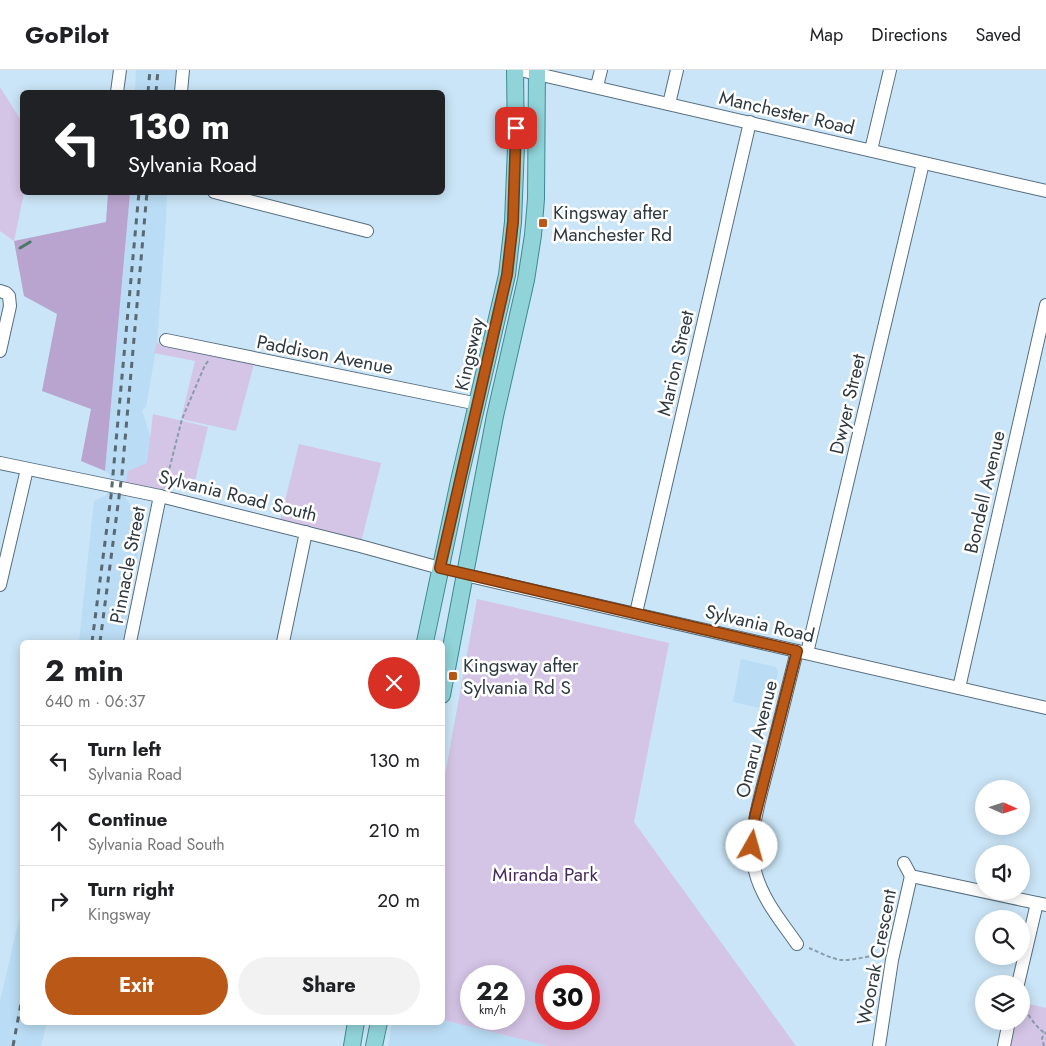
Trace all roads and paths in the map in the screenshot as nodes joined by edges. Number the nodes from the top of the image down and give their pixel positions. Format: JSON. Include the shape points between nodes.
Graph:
{"nodes":[{"id":1,"x":120,"y":70,"type":"edge"},
{"id":2,"x":183,"y":70,"type":"edge"},
{"id":3,"x":515,"y":70,"type":"edge"},
{"id":4,"x":520,"y":70,"type":"edge"},
{"id":5,"x":601,"y":70,"type":"edge"},
{"id":6,"x":678,"y":70,"type":"edge"},
{"id":7,"x":890,"y":70,"type":"edge"},
{"id":8,"x":536,"y":72,"type":"edge"},
{"id":9,"x":597,"y":86,"type":"junction"},
{"id":10,"x":117,"y":90,"type":"edge"},
{"id":11,"x":181,"y":90,"type":"edge"},
{"id":12,"x":669,"y":104,"type":"junction"},
{"id":13,"x":750,"y":122,"type":"junction"},
{"id":14,"x":871,"y":150,"type":"junction"},
{"id":15,"x":924,"y":163,"type":"junction"},
{"id":16,"x":1046,"y":191,"type":"edge"},
{"id":17,"x":226,"y":195,"type":"edge"},
{"id":18,"x":367,"y":231,"type":"dead end"},
{"id":19,"x":3,"y":292,"type":"edge"},
{"id":20,"x":1046,"y":306,"type":"edge"},
{"id":21,"x":166,"y":340,"type":"dead end"},
{"id":22,"x":0,"y":351,"type":"edge"},
{"id":23,"x":216,"y":351,"type":"junction"},
{"id":24,"x":478,"y":404,"type":"junction"},
{"id":25,"x":0,"y":463,"type":"edge"},
{"id":26,"x":27,"y":469,"type":"junction"},
{"id":27,"x":160,"y":496,"type":"junction"},
{"id":28,"x":306,"y":532,"type":"junction"},
{"id":29,"x":440,"y":568,"type":"junction"},
{"id":30,"x":465,"y":575,"type":"junction"},
{"id":31,"x":0,"y":585,"type":"edge"},
{"id":32,"x":636,"y":613,"type":"junction"},
{"id":33,"x":130,"y":640,"type":"edge"},
{"id":34,"x":283,"y":640,"type":"edge"},
{"id":35,"x":425,"y":640,"type":"edge"},
{"id":36,"x":802,"y":652,"type":"junction"},
{"id":37,"x":445,"y":680,"type":"edge"},
{"id":38,"x":959,"y":688,"type":"junction"},
{"id":39,"x":1046,"y":708,"type":"edge"},
{"id":40,"x":904,"y":863,"type":"dead end"},
{"id":41,"x":911,"y":876,"type":"junction"},
{"id":42,"x":1042,"y":904,"type":"edge"},
{"id":43,"x":797,"y":944,"type":"joint"},
{"id":44,"x":892,"y":960,"type":"junction"},
{"id":45,"x":1021,"y":975,"type":"edge"},
{"id":46,"x":1030,"y":1018,"type":"edge"},
{"id":47,"x":356,"y":1025,"type":"edge"},
{"id":48,"x":378,"y":1025,"type":"edge"},
{"id":49,"x":1007,"y":1030,"type":"edge"},
{"id":50,"x":1046,"y":1033,"type":"edge"},
{"id":51,"x":352,"y":1046,"type":"edge"},
{"id":52,"x":374,"y":1046,"type":"edge"},
{"id":53,"x":879,"y":1046,"type":"edge"},
{"id":54,"x":1004,"y":1046,"type":"edge"},
{"id":55,"x":1044,"y":1046,"type":"edge"}],
"edges":[{"from":1,"to":10,"type":"street"},
{"from":2,"to":11,"type":"street"},
{"from":3,"to":24,"type":"main road","name":"Kingsway","via":[[513,222],[507,275]]},
{"from":4,"to":8,"type":"street","name":"Manchester Road"},
{"from":5,"to":9,"type":"street"},
{"from":6,"to":12,"type":"street"},
{"from":7,"to":14,"type":"street"},
{"from":8,"to":9,"type":"street","name":"Manchester Road"},
{"from":8,"to":30,"type":"main road","name":"Kingsway","via":[[533,235]]},
{"from":9,"to":12,"type":"street","name":"Manchester Road"},
{"from":12,"to":13,"type":"street","name":"Manchester Road"},
{"from":13,"to":14,"type":"street","name":"Manchester Road"},
{"from":13,"to":32,"type":"street","name":"Marion Street"},
{"from":14,"to":15,"type":"street","name":"Manchester Road"},
{"from":15,"to":16,"type":"street","name":"Manchester Road"},
{"from":15,"to":36,"type":"street","name":"Dwyer Street"},
{"from":17,"to":18,"type":"street"},
{"from":19,"to":22,"type":"street","via":[[10,296],[10,306]]},
{"from":20,"to":38,"type":"street","name":"Bondell Avenue"},
{"from":21,"to":23,"type":"street","name":"Paddison Avenue"},
{"from":23,"to":24,"type":"street","name":"Paddison Avenue"},
{"from":23,"to":27,"type":"path","via":[[205,365],[182,420]]},
{"from":24,"to":29,"type":"main road","name":"Kingsway"},
{"from":25,"to":26,"type":"street","name":"Sylvania Road South"},
{"from":26,"to":27,"type":"street","name":"Sylvania Road South"},
{"from":26,"to":31,"type":"street"},
{"from":27,"to":28,"type":"street","name":"Sylvania Road South"},
{"from":27,"to":33,"type":"street","name":"Pinnacle Street"},
{"from":28,"to":29,"type":"street","name":"Sylvania Road South"},
{"from":28,"to":34,"type":"street"},
{"from":29,"to":30,"type":"main road","name":"Sylvania Road South"},
{"from":29,"to":35,"type":"main road","name":"Kingsway"},
{"from":30,"to":32,"type":"street","name":"Sylvania Road"},
{"from":30,"to":37,"type":"main road","name":"Kingsway"},
{"from":32,"to":36,"type":"street","name":"Sylvania Road"},
{"from":36,"to":38,"type":"street","name":"Sylvania Road"},
{"from":36,"to":43,"type":"street","name":"Omaru Avenue","via":[[755,816],[752,846],[761,888]]},
{"from":38,"to":39,"type":"street","name":"Sylvania Road"},
{"from":40,"to":41,"type":"street"},
{"from":41,"to":42,"type":"street"},
{"from":41,"to":44,"type":"street","name":"Woorak Crescent"},
{"from":42,"to":45,"type":"street"},
{"from":43,"to":44,"type":"path","via":[[841,960],[875,956]]},
{"from":44,"to":53,"type":"street","name":"Woorak Crescent"},
{"from":46,"to":50,"type":"path"},
{"from":47,"to":51,"type":"main road"},
{"from":48,"to":52,"type":"main road"},
{"from":49,"to":54,"type":"street"},
{"from":50,"to":55,"type":"path","via":[[1042,1038]]}]}
